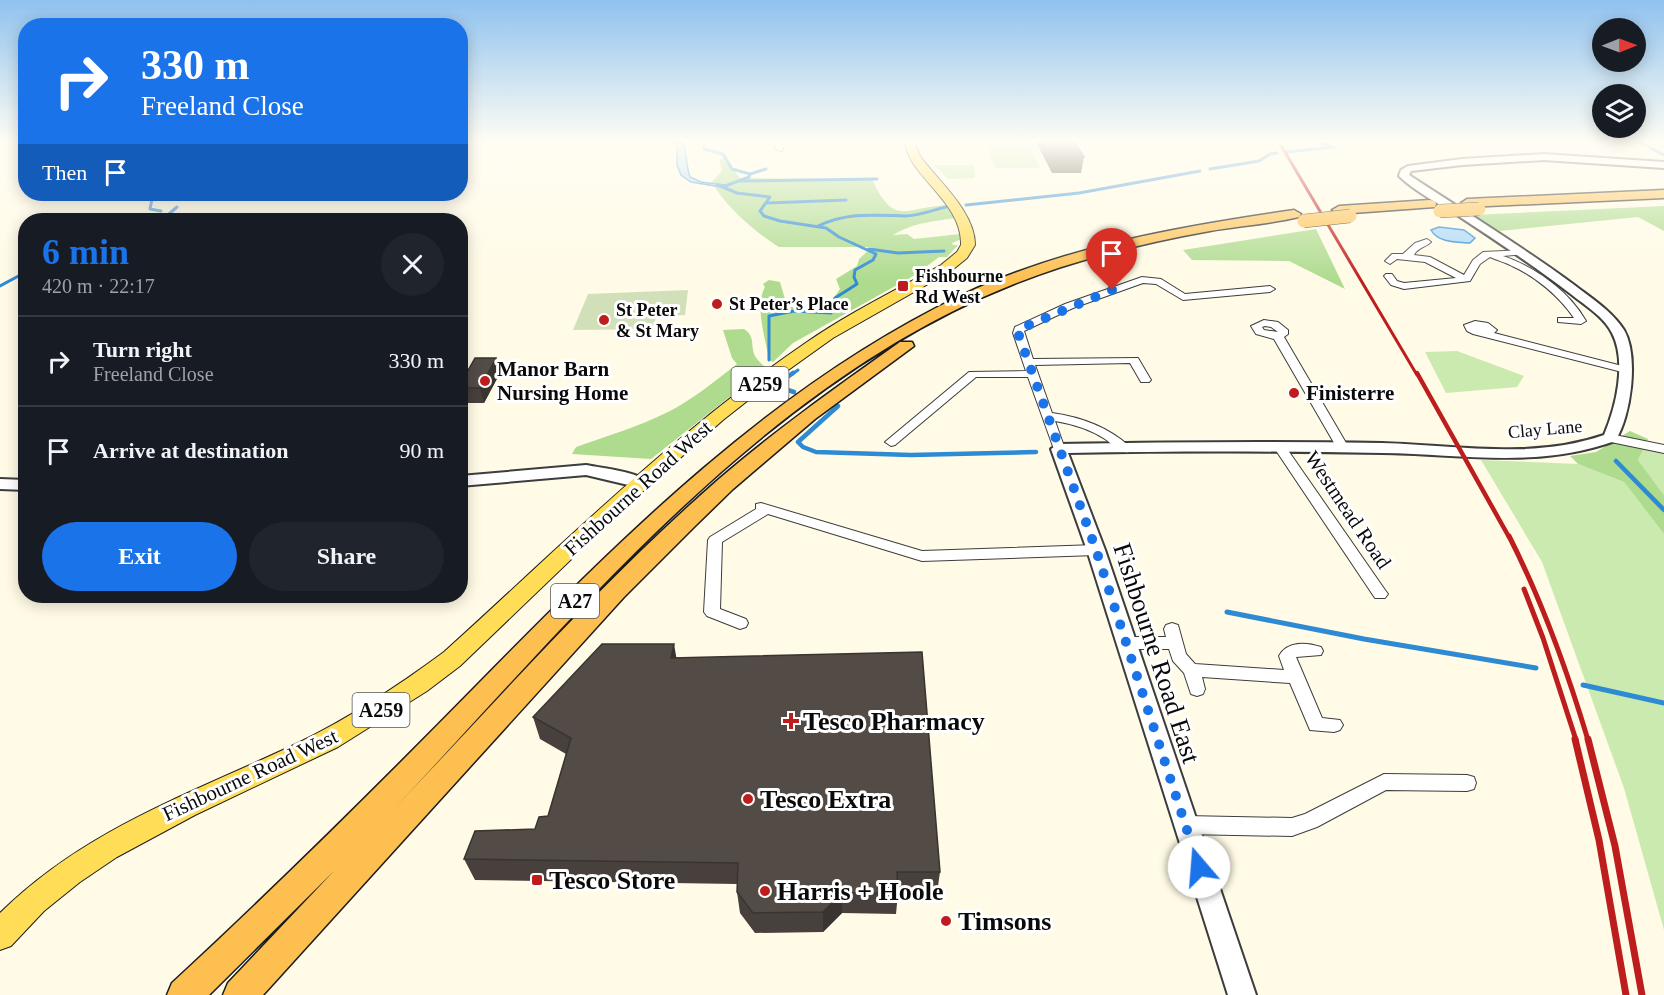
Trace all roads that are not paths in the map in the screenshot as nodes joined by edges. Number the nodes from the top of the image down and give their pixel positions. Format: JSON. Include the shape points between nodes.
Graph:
{"nodes":[{"id":1,"x":940,"y":188,"type":"edge"},
{"id":2,"x":1423,"y":188,"type":"edge"},
{"id":3,"x":1664,"y":194,"type":"edge"},
{"id":4,"x":1664,"y":201,"type":"edge"},
{"id":5,"x":1473,"y":206,"type":"junction"},
{"id":6,"x":1299,"y":217,"type":"junction"},
{"id":7,"x":1427,"y":242,"type":"dead end"},
{"id":8,"x":1522,"y":252,"type":"junction"},
{"id":9,"x":1486,"y":254,"type":"junction"},
{"id":10,"x":1410,"y":256,"type":"junction"},
{"id":11,"x":1390,"y":261,"type":"dead end"},
{"id":12,"x":1389,"y":276,"type":"dead end"},
{"id":13,"x":1465,"y":279,"type":"junction"},
{"id":14,"x":1270,"y":289,"type":"dead end"},
{"id":15,"x":1562,"y":320,"type":"dead end"},
{"id":16,"x":1488,"y":333,"type":"dead end"},
{"id":17,"x":1278,"y":336,"type":"dead end"},
{"id":18,"x":1030,"y":368,"type":"junction"},
{"id":19,"x":1626,"y":370,"type":"junction"},
{"id":20,"x":1145,"y":380,"type":"dead end"},
{"id":21,"x":1047,"y":416,"type":"junction"},
{"id":22,"x":1610,"y":438,"type":"junction"},
{"id":23,"x":891,"y":442,"type":"dead end"},
{"id":24,"x":1343,"y":448,"type":"junction"},
{"id":25,"x":1059,"y":449,"type":"junction"},
{"id":26,"x":1125,"y":449,"type":"junction"},
{"id":27,"x":1281,"y":449,"type":"junction"},
{"id":28,"x":1664,"y":449,"type":"edge"},
{"id":29,"x":468,"y":481,"type":"edge"},
{"id":30,"x":641,"y":483,"type":"junction"},
{"id":31,"x":0,"y":484,"type":"edge"},
{"id":32,"x":18,"y":485,"type":"edge"},
{"id":33,"x":1096,"y":550,"type":"junction"},
{"id":34,"x":1380,"y":594,"type":"dead end"},
{"id":35,"x":740,"y":622,"type":"dead end"},
{"id":36,"x":1126,"y":643,"type":"junction"},
{"id":37,"x":1315,"y":651,"type":"dead end"},
{"id":38,"x":1191,"y":670,"type":"junction"},
{"id":39,"x":1295,"y":677,"type":"junction"},
{"id":40,"x":1197,"y":689,"type":"dead end"},
{"id":41,"x":1334,"y":725,"type":"dead end"},
{"id":42,"x":1467,"y":783,"type":"dead end"},
{"id":43,"x":1185,"y":825,"type":"junction"},
{"id":44,"x":0,"y":935,"type":"edge"},
{"id":45,"x":184,"y":995,"type":"edge"},
{"id":46,"x":240,"y":995,"type":"edge"},
{"id":47,"x":1242,"y":995,"type":"edge"}],
"edges":[{"from":1,"to":30,"type":"main road","name":"Fishbourne Road West","number":"A259","via":[[965,227],[968,244],[959,258],[811,345],[721,414]]},
{"from":2,"to":8,"type":"street","name":"Clay Lane"},
{"from":3,"to":5,"type":"highway","number":"A27"},
{"from":4,"to":5,"type":"highway","number":"A27"},
{"from":5,"to":6,"type":"highway","number":"A27","bridge":true},
{"from":6,"to":45,"type":"highway","number":"A27","via":[[1196,228],[1101,250],[1015,279],[906,330],[819,387],[711,472],[596,579],[310,874]]},
{"from":6,"to":46,"type":"highway","number":"A27","via":[[1155,246],[1050,277],[935,329],[849,385],[726,484],[616,591]]},
{"from":7,"to":10,"type":"street","via":[[1407,254]]},
{"from":8,"to":9,"type":"street"},
{"from":8,"to":19,"type":"street","name":"Clay Lane","via":[[1608,320],[1620,335]]},
{"from":9,"to":13,"type":"street"},
{"from":9,"to":15,"type":"street","via":[[1527,271],[1570,306],[1581,321]]},
{"from":10,"to":11,"type":"street","via":[[1395,256]]},
{"from":10,"to":13,"type":"street","via":[[1431,261]]},
{"from":12,"to":13,"type":"street","via":[[1394,283],[1404,286]]},
{"from":14,"to":18,"type":"street","name":"Fishbourne Road East","via":[[1183,297],[1158,281],[1142,280],[1019,329]]},
{"from":16,"to":19,"type":"street"},
{"from":17,"to":24,"type":"street"},
{"from":18,"to":20,"type":"street","via":[[1134,360]]},
{"from":18,"to":21,"type":"street","name":"Fishbourne Road East"},
{"from":18,"to":23,"type":"street","via":[[973,374]]},
{"from":19,"to":22,"type":"street","name":"Clay Lane"},
{"from":21,"to":25,"type":"street","name":"Fishbourne Road East"},
{"from":21,"to":26,"type":"street","via":[[1065,417],[1117,440]]},
{"from":22,"to":24,"type":"street","name":"Clay Lane","via":[[1583,447],[1544,452]]},
{"from":22,"to":28,"type":"street"},
{"from":24,"to":27,"type":"street","name":"Clay Lane"},
{"from":25,"to":26,"type":"street","name":"Clay Lane"},
{"from":25,"to":33,"type":"street","name":"Fishbourne Road East"},
{"from":26,"to":27,"type":"street","name":"Clay Lane"},
{"from":27,"to":34,"type":"street","name":"Westmead Road"},
{"from":29,"to":30,"type":"street","via":[[586,470]]},
{"from":30,"to":44,"type":"main road","name":"Fishbourne Road West","number":"A259","via":[[419,685],[309,749],[114,841],[45,892]]},
{"from":31,"to":32,"type":"street"},
{"from":33,"to":35,"type":"street","via":[[922,556],[763,508],[715,540],[712,612]]},
{"from":33,"to":36,"type":"street","name":"Fishbourne Road East"},
{"from":36,"to":38,"type":"street","via":[[1173,636],[1179,657]]},
{"from":36,"to":43,"type":"street","name":"Fishbourne Road East"},
{"from":37,"to":39,"type":"street","via":[[1293,650],[1287,656]]},
{"from":38,"to":39,"type":"street"},
{"from":38,"to":40,"type":"street"},
{"from":39,"to":41,"type":"street","via":[[1316,725]]},
{"from":42,"to":43,"type":"street","via":[[1384,782],[1292,827]]},
{"from":43,"to":47,"type":"street","name":"Fishbourne Road East"}]}
